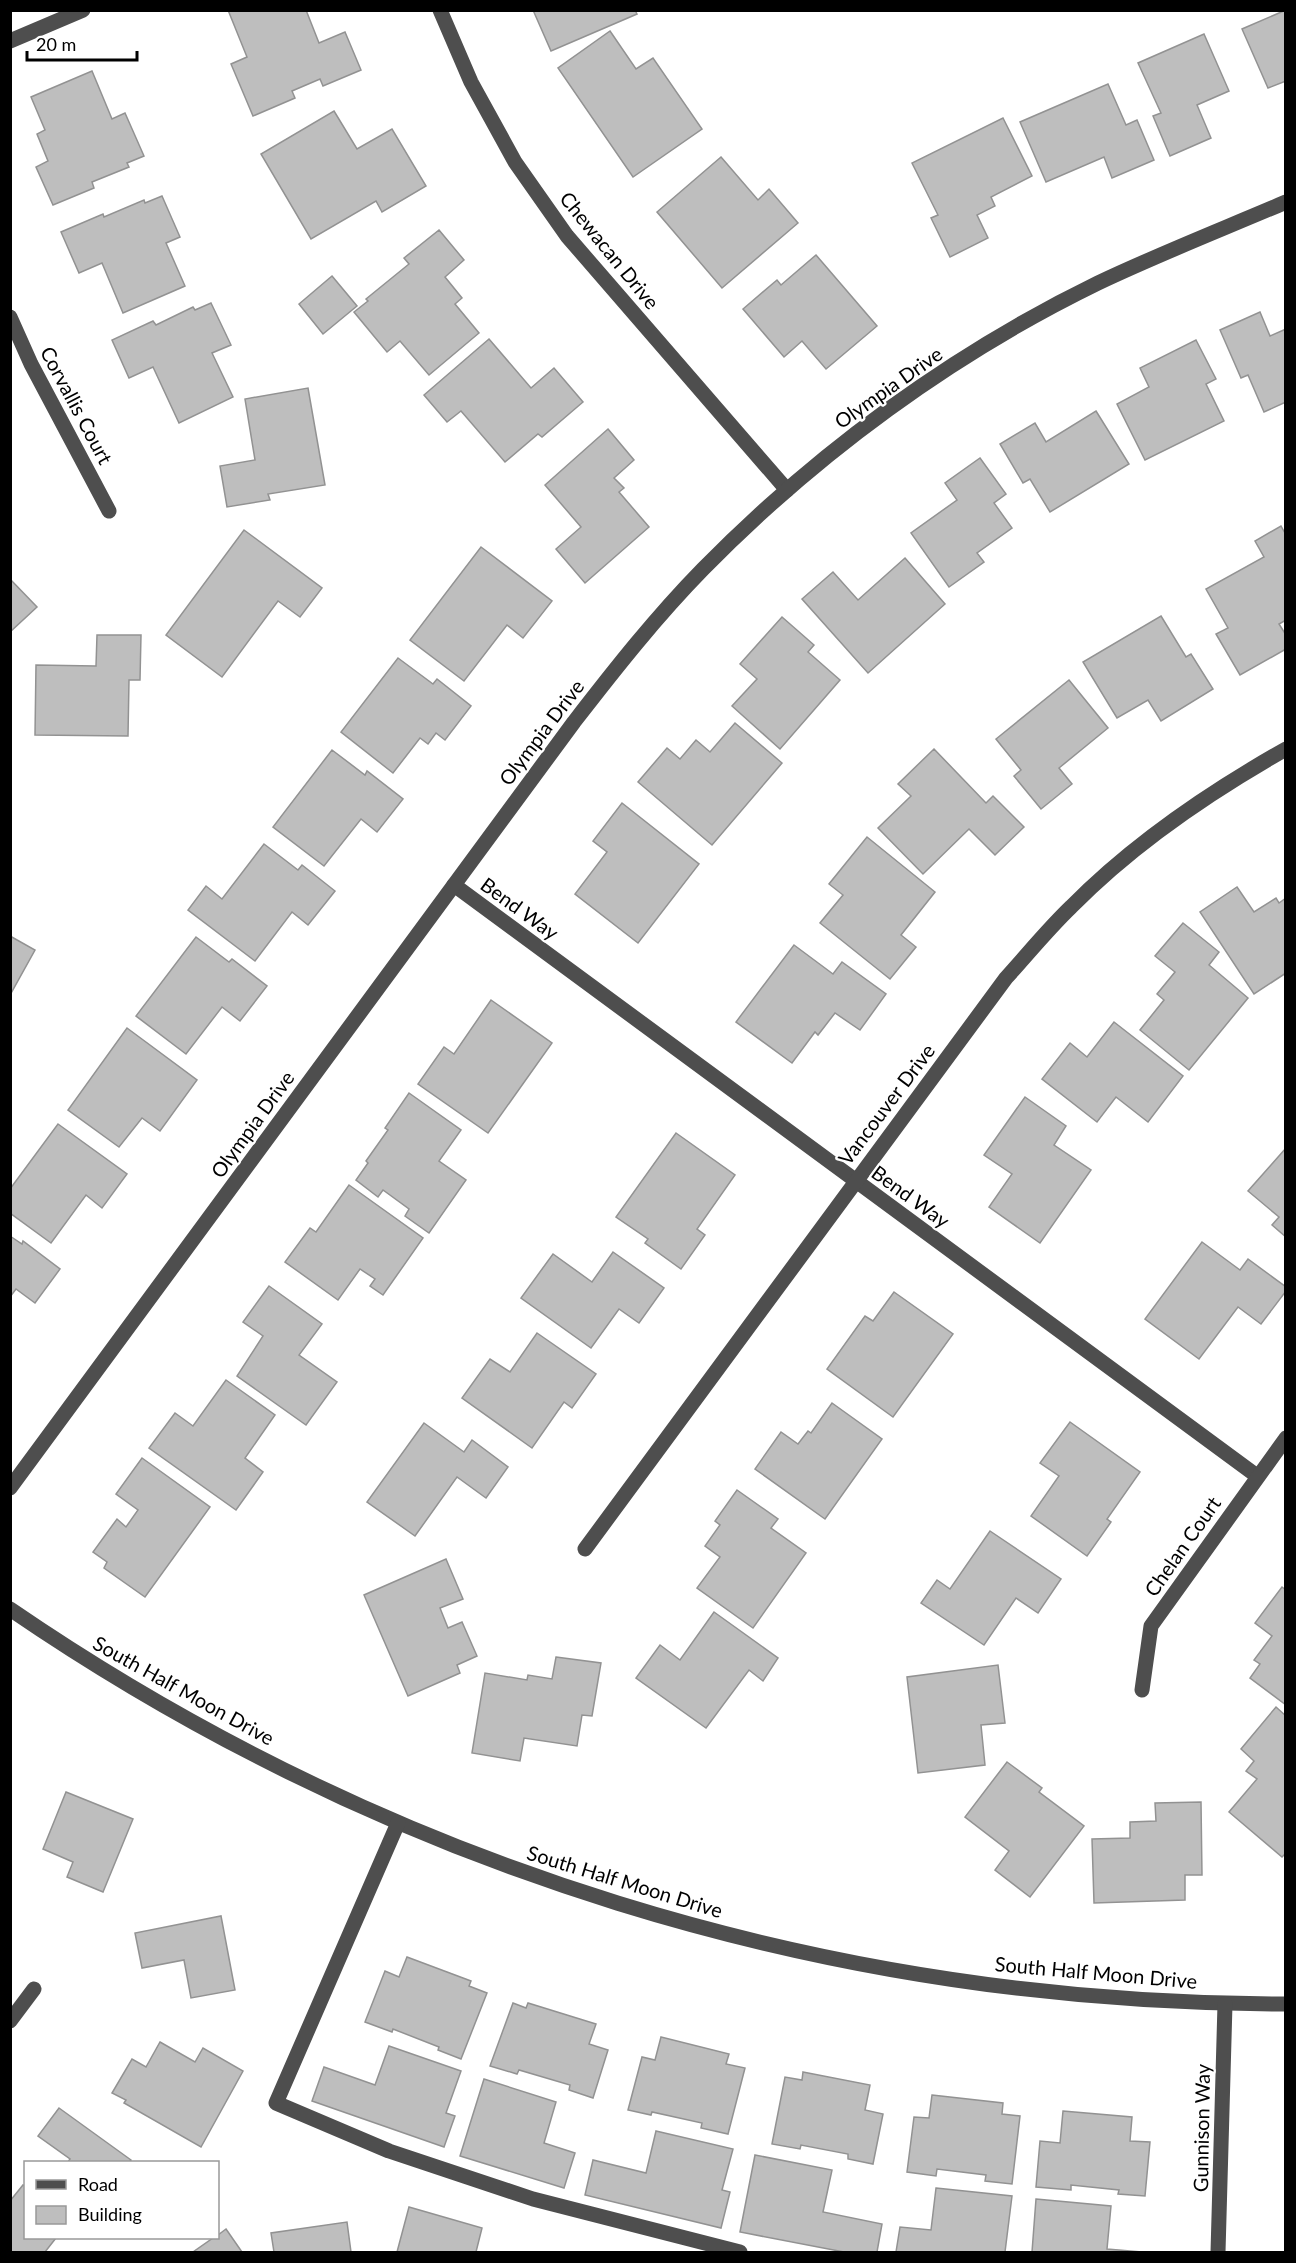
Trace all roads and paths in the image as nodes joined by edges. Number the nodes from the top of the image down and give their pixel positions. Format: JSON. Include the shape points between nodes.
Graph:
{"nodes":[{"id":1,"x":83,"y":10,"type":"edge"},
{"id":2,"x":440,"y":10,"type":"edge"},
{"id":3,"x":10,"y":41,"type":"edge"},
{"id":4,"x":1286,"y":202,"type":"edge"},
{"id":5,"x":10,"y":317,"type":"edge"},
{"id":6,"x":787,"y":490,"type":"junction"},
{"id":7,"x":109,"y":511,"type":"dead end"},
{"id":8,"x":1286,"y":749,"type":"edge"},
{"id":9,"x":454,"y":885,"type":"junction"},
{"id":10,"x":856,"y":1181,"type":"junction"},
{"id":11,"x":1286,"y":1438,"type":"edge"},
{"id":12,"x":1257,"y":1476,"type":"junction"},
{"id":13,"x":10,"y":1488,"type":"edge"},
{"id":14,"x":585,"y":1549,"type":"dead end"},
{"id":15,"x":10,"y":1609,"type":"edge"},
{"id":16,"x":1142,"y":1690,"type":"dead end"},
{"id":17,"x":398,"y":1823,"type":"junction"},
{"id":18,"x":34,"y":1989,"type":"dead end"},
{"id":19,"x":1225,"y":2004,"type":"junction"},
{"id":20,"x":1286,"y":2004,"type":"edge"},
{"id":21,"x":10,"y":2021,"type":"edge"},
{"id":22,"x":740,"y":2253,"type":"edge"},
{"id":23,"x":1218,"y":2253,"type":"edge"}],
"edges":[{"from":1,"to":3,"type":"street"},
{"from":2,"to":6,"type":"street","name":"Chewacan Drive","via":[[471,82],[515,162],[567,236]]},
{"from":4,"to":6,"type":"street","name":"Olympia Drive","via":[[1098,284],[988,343],[905,398]]},
{"from":5,"to":7,"type":"street","name":"Corvallis Court"},
{"from":6,"to":9,"type":"street","name":"Olympia Drive","via":[[703,570],[636,644]]},
{"from":8,"to":10,"type":"street","name":"Vancouver Drive","via":[[1223,785],[1144,841],[1071,906],[1006,978]]},
{"from":9,"to":10,"type":"street","name":"Bend Way"},
{"from":9,"to":13,"type":"street","name":"Olympia Drive"},
{"from":10,"to":12,"type":"street","name":"Bend Way"},
{"from":10,"to":14,"type":"street","name":"Vancouver Drive"},
{"from":11,"to":12,"type":"street","name":"Chelan Court"},
{"from":12,"to":16,"type":"street","name":"Chelan Court","via":[[1151,1626]]},
{"from":15,"to":17,"type":"street","name":"South Half Moon Drive","via":[[81,1657],[216,1736]]},
{"from":17,"to":19,"type":"street","name":"South Half Moon Drive","via":[[501,1865],[642,1912],[794,1951],[909,1974],[1065,1994]]},
{"from":17,"to":22,"type":"street","via":[[276,2103],[389,2151],[533,2199]]},
{"from":18,"to":21,"type":"street"},
{"from":19,"to":20,"type":"street","name":"South Half Moon Drive"},
{"from":19,"to":23,"type":"street","name":"Gunnison Way"}]}
